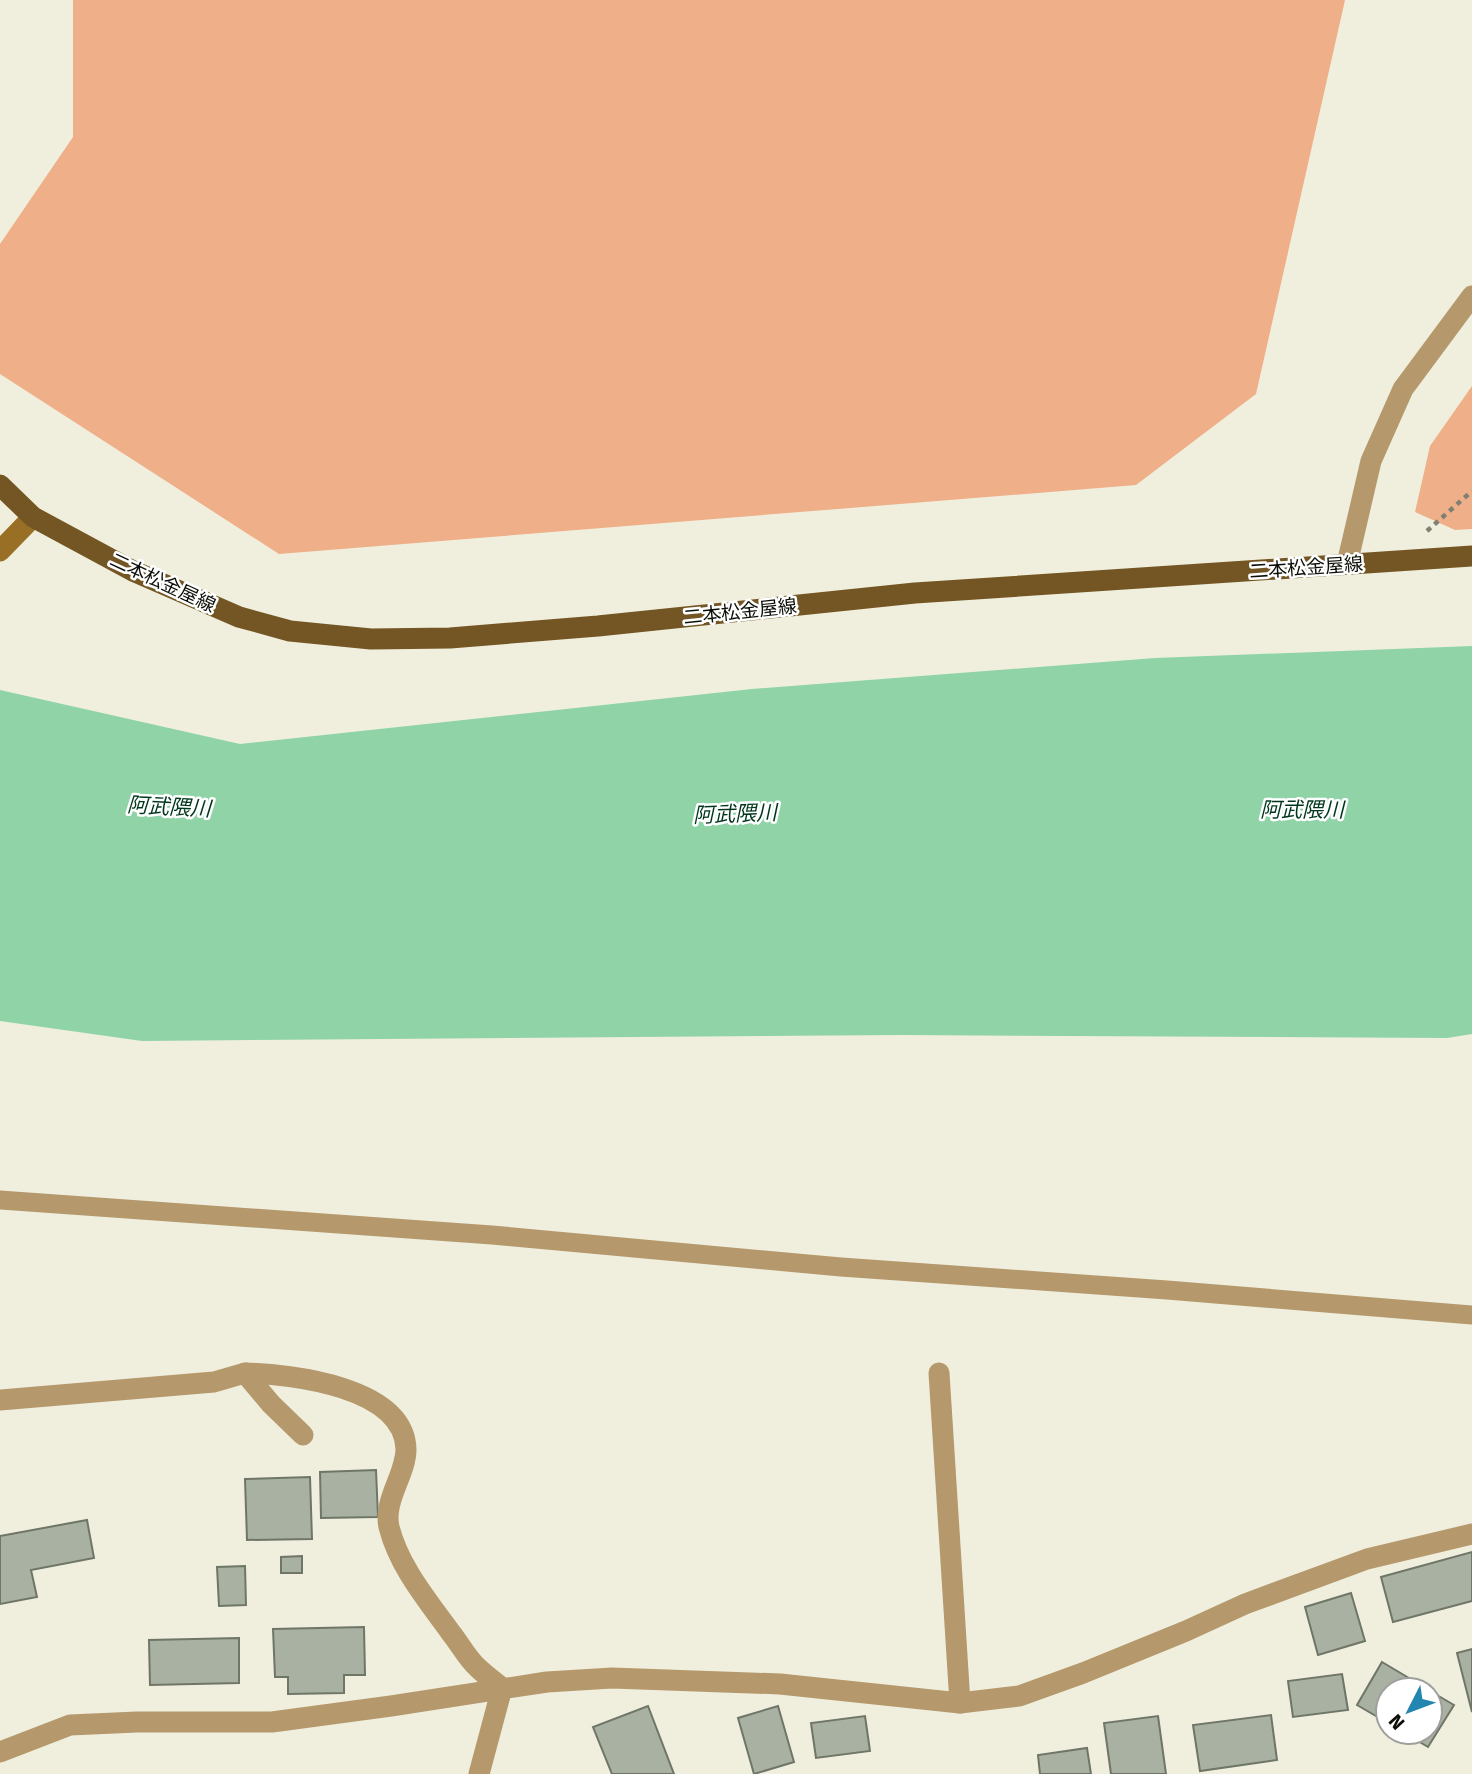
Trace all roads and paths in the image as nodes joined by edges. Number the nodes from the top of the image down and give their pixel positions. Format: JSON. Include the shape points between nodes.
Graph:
{"nodes":[{"id":1,"x":1472,"y":296,"type":"edge"},
{"id":2,"x":0,"y":485,"type":"edge"},
{"id":3,"x":1472,"y":491,"type":"edge"},
{"id":4,"x":33,"y":517,"type":"junction"},
{"id":5,"x":0,"y":551,"type":"edge"},
{"id":6,"x":1472,"y":556,"type":"edge"},
{"id":7,"x":1433,"y":560,"type":"junction"},
{"id":8,"x":1347,"y":564,"type":"junction"},
{"id":9,"x":0,"y":1200,"type":"edge"},
{"id":10,"x":1472,"y":1315,"type":"edge"},
{"id":11,"x":245,"y":1373,"type":"junction"},
{"id":12,"x":939,"y":1373,"type":"dead end"},
{"id":13,"x":0,"y":1400,"type":"edge"},
{"id":14,"x":303,"y":1435,"type":"dead end"},
{"id":15,"x":1472,"y":1534,"type":"edge"},
{"id":16,"x":502,"y":1688,"type":"junction"},
{"id":17,"x":960,"y":1703,"type":"junction"},
{"id":18,"x":0,"y":1752,"type":"edge"},
{"id":19,"x":479,"y":1774,"type":"edge"}],
"edges":[{"from":1,"to":8,"type":"street","via":[[1403,389],[1371,461]]},
{"from":2,"to":4,"type":"main road","name":"二本松金屋線"},
{"from":3,"to":7,"type":"path","via":[[1427,531],[1424,547]]},
{"from":4,"to":5,"type":"street"},
{"from":4,"to":8,"type":"main road","name":"二本松金屋線","via":[[133,571],[239,617],[290,631],[371,639],[450,638],[915,593]]},
{"from":6,"to":7,"type":"main road","name":"二本松金屋線"},
{"from":7,"to":8,"type":"main road","name":"二本松金屋線"},
{"from":9,"to":10,"type":"lane"},
{"from":11,"to":13,"type":"street","via":[[214,1382]]},
{"from":11,"to":14,"type":"street"},
{"from":11,"to":16,"type":"street","via":[[317,1381],[360,1394],[390,1413],[403,1433],[406,1451],[388,1524],[396,1545],[417,1585],[475,1666]]},
{"from":12,"to":17,"type":"street"},
{"from":15,"to":17,"type":"street","via":[[1367,1559],[1019,1696]]},
{"from":16,"to":17,"type":"street","via":[[625,1678],[780,1684]]},
{"from":16,"to":18,"type":"street","via":[[272,1722],[70,1725]]},
{"from":16,"to":19,"type":"street"}]}
